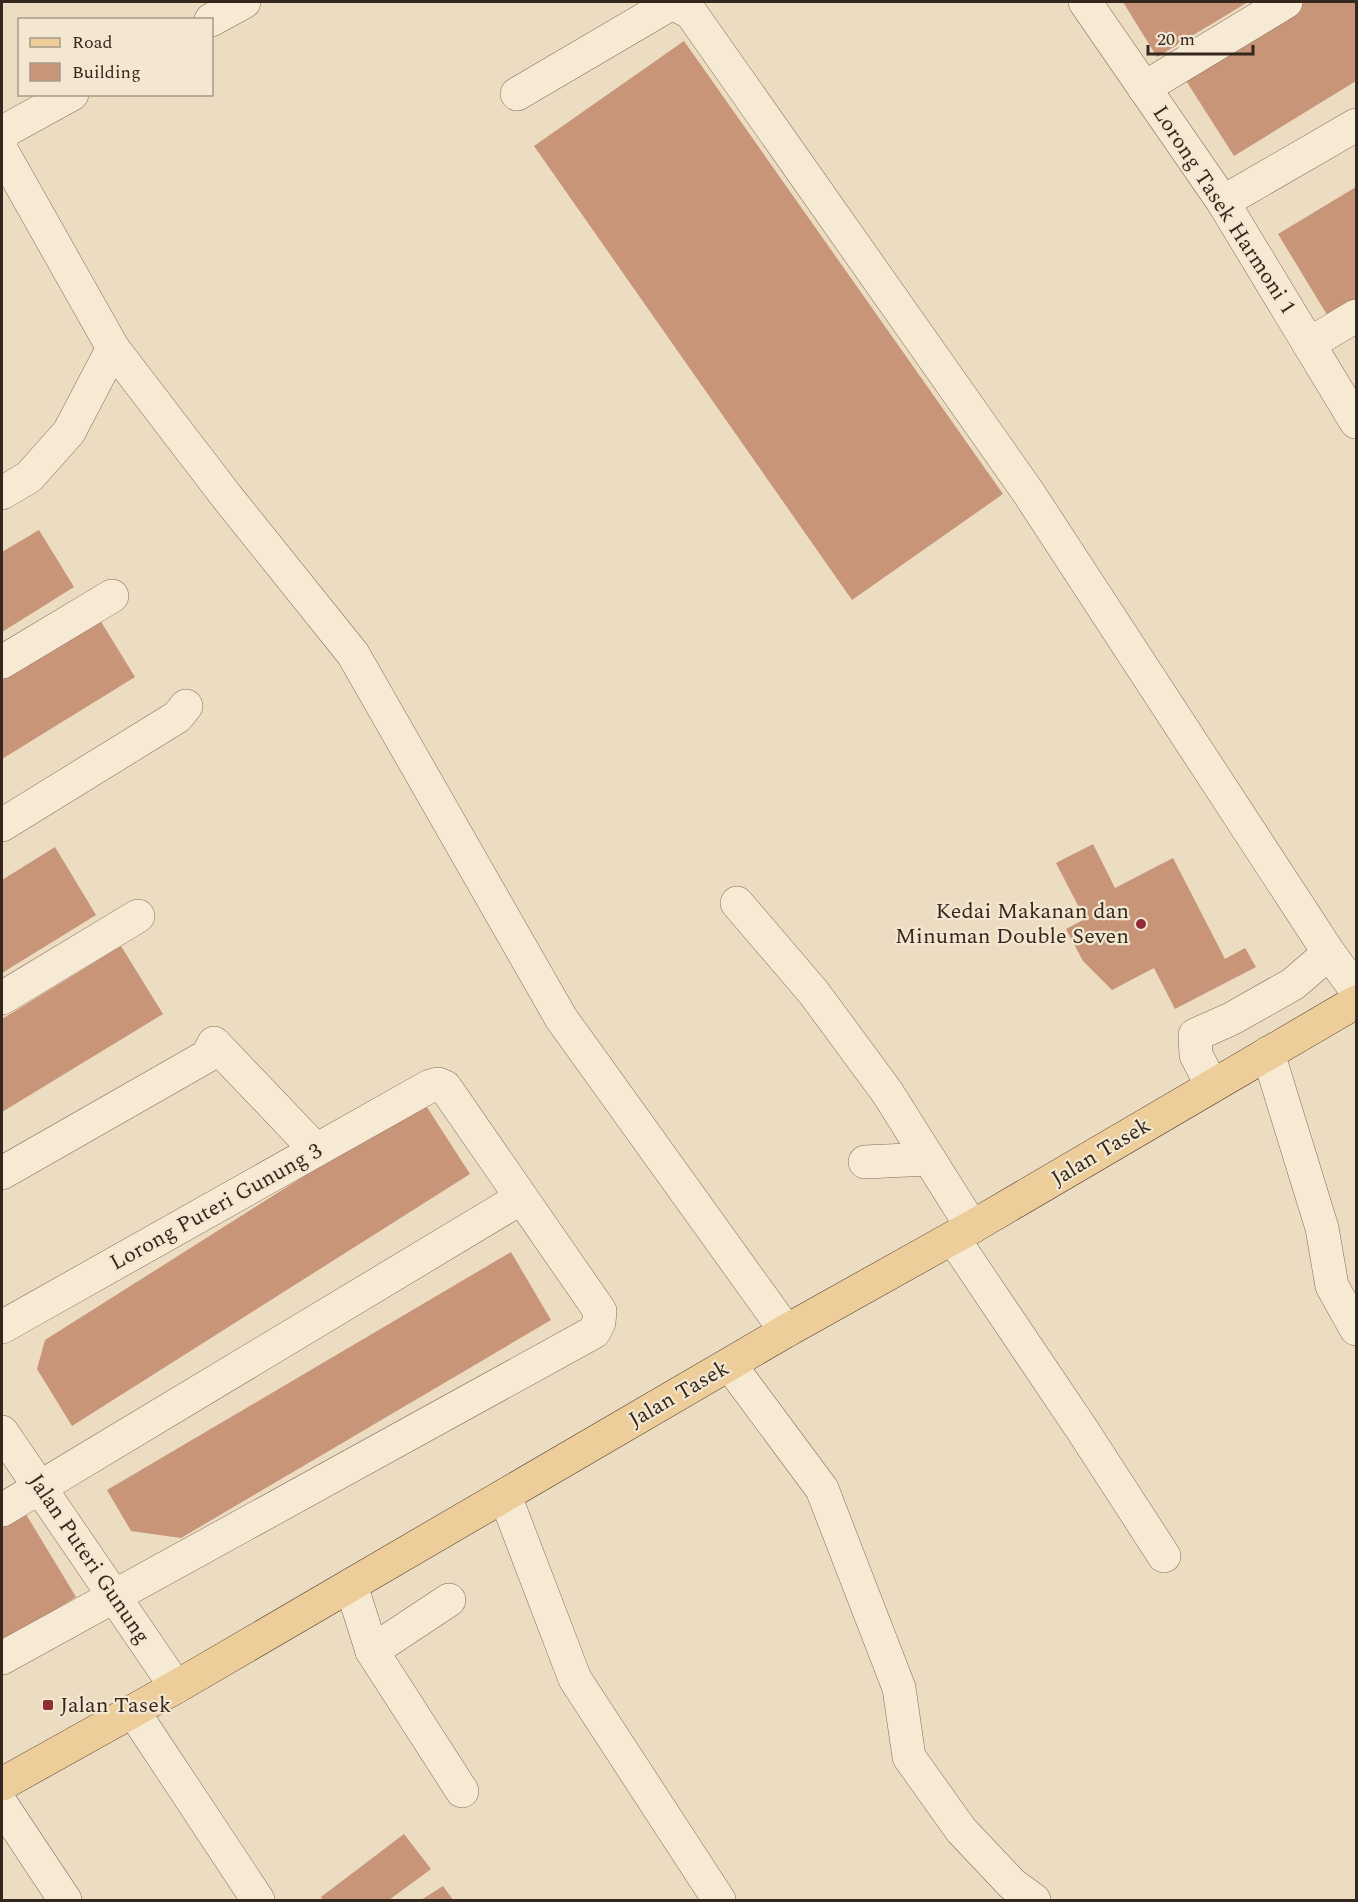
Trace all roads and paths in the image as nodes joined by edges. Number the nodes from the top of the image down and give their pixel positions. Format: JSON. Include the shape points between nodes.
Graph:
{"nodes":[{"id":1,"x":244,"y":2,"type":"edge"},
{"id":2,"x":1085,"y":2,"type":"edge"},
{"id":3,"x":1286,"y":2,"type":"edge"},
{"id":4,"x":213,"y":19,"type":"edge"},
{"id":5,"x":1144,"y":88,"type":"junction"},
{"id":6,"x":517,"y":94,"type":"dead end"},
{"id":7,"x":68,"y":96,"type":"edge"},
{"id":8,"x":1356,"y":124,"type":"edge"},
{"id":9,"x":2,"y":138,"type":"edge"},
{"id":10,"x":2,"y":151,"type":"edge"},
{"id":11,"x":1223,"y":202,"type":"junction"},
{"id":12,"x":1356,"y":316,"type":"edge"},
{"id":13,"x":1310,"y":344,"type":"junction"},
{"id":14,"x":113,"y":348,"type":"junction"},
{"id":15,"x":1356,"y":422,"type":"edge"},
{"id":16,"x":2,"y":493,"type":"edge"},
{"id":17,"x":112,"y":596,"type":"dead end"},
{"id":18,"x":2,"y":662,"type":"edge"},
{"id":19,"x":186,"y":706,"type":"dead end"},
{"id":20,"x":2,"y":825,"type":"edge"},
{"id":21,"x":737,"y":903,"type":"dead end"},
{"id":22,"x":138,"y":916,"type":"dead end"},
{"id":23,"x":1329,"y":953,"type":"junction"},
{"id":24,"x":1356,"y":990,"type":"edge"},
{"id":25,"x":2,"y":998,"type":"edge"},
{"id":26,"x":1356,"y":1002,"type":"edge"},
{"id":27,"x":1268,"y":1053,"type":"junction"},
{"id":28,"x":1212,"y":1086,"type":"junction"},
{"id":29,"x":316,"y":1150,"type":"junction"},
{"id":30,"x":929,"y":1159,"type":"junction"},
{"id":31,"x":865,"y":1162,"type":"dead end"},
{"id":32,"x":2,"y":1173,"type":"edge"},
{"id":33,"x":521,"y":1198,"type":"junction"},
{"id":34,"x":963,"y":1233,"type":"junction"},
{"id":35,"x":2,"y":1327,"type":"edge"},
{"id":36,"x":1356,"y":1329,"type":"edge"},
{"id":37,"x":786,"y":1331,"type":"junction"},
{"id":38,"x":730,"y":1365,"type":"junction"},
{"id":39,"x":2,"y":1432,"type":"edge"},
{"id":40,"x":40,"y":1488,"type":"junction"},
{"id":41,"x":505,"y":1496,"type":"junction"},
{"id":42,"x":2,"y":1510,"type":"edge"},
{"id":43,"x":1164,"y":1556,"type":"dead end"},
{"id":44,"x":351,"y":1586,"type":"junction"},
{"id":45,"x":114,"y":1596,"type":"junction"},
{"id":46,"x":450,"y":1600,"type":"dead end"},
{"id":47,"x":372,"y":1651,"type":"junction"},
{"id":48,"x":2,"y":1658,"type":"edge"},
{"id":49,"x":176,"y":1687,"type":"junction"},
{"id":50,"x":133,"y":1711,"type":"junction"},
{"id":51,"x":2,"y":1784,"type":"edge"},
{"id":52,"x":462,"y":1791,"type":"dead end"},
{"id":53,"x":2,"y":1805,"type":"edge"},
{"id":54,"x":56,"y":1898,"type":"edge"},
{"id":55,"x":258,"y":1900,"type":"edge"},
{"id":56,"x":719,"y":1900,"type":"edge"},
{"id":57,"x":1034,"y":1900,"type":"edge"}],
"edges":[{"from":1,"to":4,"type":"street"},
{"from":2,"to":5,"type":"street","name":"Lorong Tasek Harmoni 1"},
{"from":3,"to":5,"type":"street"},
{"from":5,"to":11,"type":"street","name":"Lorong Tasek Harmoni 1"},
{"from":6,"to":23,"type":"street","via":[[672,3],[691,13],[1028,492]]},
{"from":7,"to":9,"type":"street","via":[[3,132]]},
{"from":8,"to":11,"type":"street"},
{"from":10,"to":14,"type":"street"},
{"from":11,"to":13,"type":"street","name":"Lorong Tasek Harmoni 1"},
{"from":12,"to":13,"type":"street"},
{"from":13,"to":15,"type":"street","name":"Lorong Tasek Harmoni 1"},
{"from":14,"to":16,"type":"street","via":[[69,432],[29,477]]},
{"from":14,"to":37,"type":"street","via":[[353,654],[561,1018]]},
{"from":17,"to":18,"type":"street"},
{"from":19,"to":20,"type":"street","via":[[177,717]]},
{"from":21,"to":30,"type":"street","via":[[814,993],[887,1092]]},
{"from":22,"to":25,"type":"street"},
{"from":23,"to":24,"type":"street"},
{"from":23,"to":28,"type":"street","via":[[1293,984],[1195,1035],[1196,1055]]},
{"from":26,"to":27,"type":"main road","name":"Jalan Tasek"},
{"from":27,"to":28,"type":"main road","name":"Jalan Tasek"},
{"from":27,"to":36,"type":"street","via":[[1322,1228],[1332,1286]]},
{"from":28,"to":34,"type":"main road","name":"Jalan Tasek"},
{"from":29,"to":32,"type":"street","via":[[214,1043],[207,1056]]},
{"from":29,"to":33,"type":"street","name":"Lorong Puteri Gunung 3","via":[[438,1084],[444,1087]]},
{"from":29,"to":35,"type":"street","name":"Lorong Puteri Gunung 3"},
{"from":30,"to":31,"type":"street"},
{"from":30,"to":34,"type":"street"},
{"from":33,"to":40,"type":"street"},
{"from":33,"to":45,"type":"street","via":[[600,1311],[594,1332]]},
{"from":34,"to":37,"type":"main road","name":"Jalan Tasek"},
{"from":34,"to":43,"type":"street"},
{"from":37,"to":38,"type":"main road","name":"Jalan Tasek"},
{"from":38,"to":41,"type":"main road","name":"Jalan Tasek"},
{"from":38,"to":57,"type":"street","via":[[822,1489],[899,1688],[909,1757],[961,1830],[1012,1884]]},
{"from":39,"to":40,"type":"street","name":"Jalan Puteri Gunung"},
{"from":40,"to":42,"type":"street"},
{"from":40,"to":45,"type":"street","name":"Jalan Puteri Gunung"},
{"from":41,"to":44,"type":"main road","name":"Jalan Tasek"},
{"from":41,"to":56,"type":"street","via":[[575,1679]]},
{"from":44,"to":47,"type":"street"},
{"from":44,"to":49,"type":"main road","name":"Jalan Tasek"},
{"from":45,"to":48,"type":"street"},
{"from":45,"to":49,"type":"street","name":"Jalan Puteri Gunung"},
{"from":46,"to":47,"type":"street"},
{"from":47,"to":52,"type":"street"},
{"from":49,"to":50,"type":"main road","name":"Jalan Tasek"},
{"from":50,"to":51,"type":"main road","name":"Jalan Tasek"},
{"from":50,"to":55,"type":"street"},
{"from":53,"to":54,"type":"street"}]}
